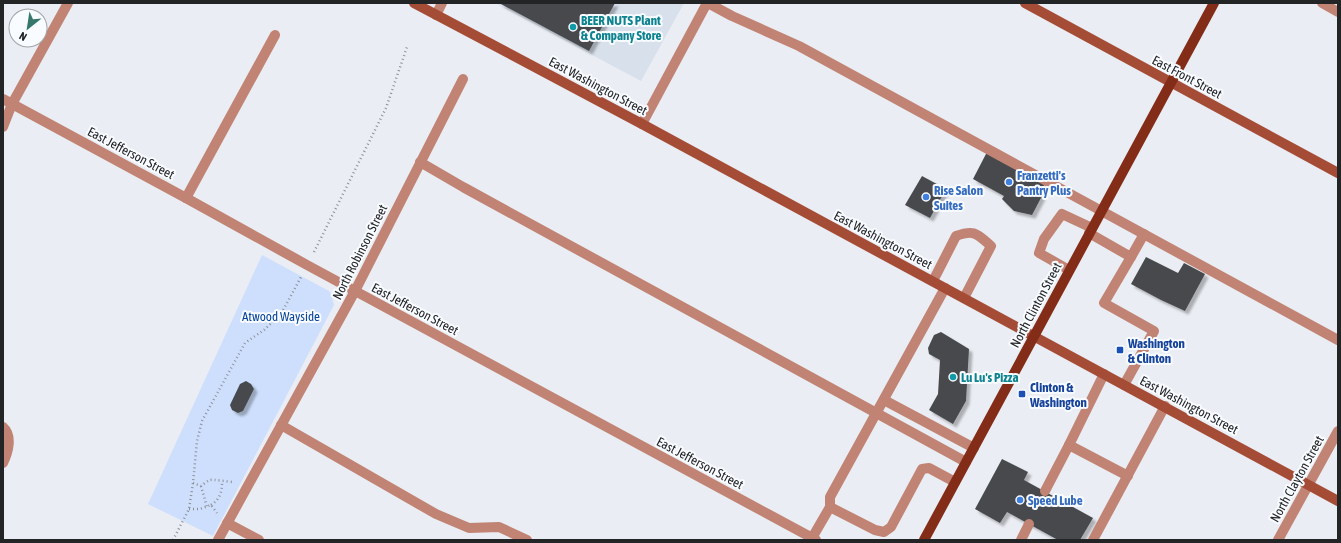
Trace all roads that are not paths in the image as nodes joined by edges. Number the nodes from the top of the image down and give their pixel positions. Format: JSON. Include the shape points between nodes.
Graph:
{"nodes":[{"id":1,"x":68,"y":3,"type":"edge"},
{"id":2,"x":414,"y":3,"type":"edge"},
{"id":3,"x":442,"y":3,"type":"edge"},
{"id":4,"x":708,"y":3,"type":"edge"},
{"id":5,"x":1025,"y":3,"type":"edge"},
{"id":6,"x":1214,"y":3,"type":"edge"},
{"id":7,"x":1322,"y":3,"type":"edge"},
{"id":8,"x":1338,"y":12,"type":"edge"},
{"id":9,"x":436,"y":15,"type":"junction"},
{"id":10,"x":275,"y":35,"type":"dead end"},
{"id":11,"x":463,"y":79,"type":"dead end"},
{"id":12,"x":1171,"y":83,"type":"junction"},
{"id":13,"x":8,"y":102,"type":"edge"},
{"id":14,"x":642,"y":124,"type":"junction"},
{"id":15,"x":3,"y":127,"type":"edge"},
{"id":16,"x":420,"y":162,"type":"junction"},
{"id":17,"x":1338,"y":173,"type":"edge"},
{"id":18,"x":186,"y":198,"type":"junction"},
{"id":19,"x":1101,"y":211,"type":"junction"},
{"id":20,"x":1091,"y":231,"type":"junction"},
{"id":21,"x":1144,"y":234,"type":"junction"},
{"id":22,"x":1131,"y":257,"type":"junction"},
{"id":23,"x":1069,"y":270,"type":"junction"},
{"id":24,"x":933,"y":281,"type":"junction"},
{"id":25,"x":945,"y":288,"type":"junction"},
{"id":26,"x":355,"y":291,"type":"junction"},
{"id":27,"x":964,"y":298,"type":"junction"},
{"id":28,"x":1034,"y":336,"type":"junction"},
{"id":29,"x":1338,"y":340,"type":"edge"},
{"id":30,"x":1104,"y":374,"type":"junction"},
{"id":31,"x":1124,"y":385,"type":"junction"},
{"id":32,"x":884,"y":400,"type":"junction"},
{"id":33,"x":1165,"y":406,"type":"junction"},
{"id":34,"x":877,"y":413,"type":"junction"},
{"id":35,"x":281,"y":425,"type":"junction"},
{"id":36,"x":3,"y":427,"type":"edge"},
{"id":37,"x":1338,"y":431,"type":"edge"},
{"id":38,"x":1069,"y":445,"type":"junction"},
{"id":39,"x":974,"y":448,"type":"junction"},
{"id":40,"x":966,"y":462,"type":"junction"},
{"id":41,"x":3,"y":463,"type":"edge"},
{"id":42,"x":1128,"y":476,"type":"junction"},
{"id":43,"x":956,"y":482,"type":"junction"},
{"id":44,"x":1308,"y":484,"type":"junction"},
{"id":45,"x":1045,"y":491,"type":"dead end"},
{"id":46,"x":1338,"y":501,"type":"edge"},
{"id":47,"x":830,"y":507,"type":"junction"},
{"id":48,"x":227,"y":523,"type":"junction"},
{"id":49,"x":1029,"y":524,"type":"dead end"},
{"id":50,"x":814,"y":539,"type":"edge"},
{"id":51,"x":218,"y":540,"type":"edge"},
{"id":52,"x":259,"y":540,"type":"edge"},
{"id":53,"x":527,"y":540,"type":"edge"},
{"id":54,"x":924,"y":540,"type":"edge"},
{"id":55,"x":1021,"y":540,"type":"edge"},
{"id":56,"x":1093,"y":540,"type":"edge"},
{"id":57,"x":1278,"y":540,"type":"edge"}],
"edges":[{"from":1,"to":13,"type":"street"},
{"from":2,"to":9,"type":"main road","name":"East Washington Street"},
{"from":3,"to":9,"type":"street"},
{"from":4,"to":14,"type":"street"},
{"from":4,"to":19,"type":"street","via":[[799,46]]},
{"from":5,"to":12,"type":"main road","name":"East Front Street"},
{"from":6,"to":12,"type":"main road","name":"North Clinton Street"},
{"from":7,"to":8,"type":"street"},
{"from":9,"to":14,"type":"main road","name":"East Washington Street"},
{"from":10,"to":18,"type":"street"},
{"from":11,"to":16,"type":"street","name":"North Robinson Street"},
{"from":12,"to":17,"type":"main road","name":"East Front Street"},
{"from":12,"to":19,"type":"main road","name":"North Clinton Street"},
{"from":13,"to":15,"type":"street"},
{"from":13,"to":18,"type":"street","name":"East Jefferson Street"},
{"from":14,"to":24,"type":"main road","name":"East Washington Street"},
{"from":16,"to":26,"type":"street","name":"North Robinson Street"},
{"from":16,"to":34,"type":"street"},
{"from":18,"to":26,"type":"street","name":"East Jefferson Street"},
{"from":19,"to":20,"type":"main road","name":"North Clinton Street"},
{"from":19,"to":21,"type":"street"},
{"from":20,"to":22,"type":"street"},
{"from":20,"to":23,"type":"main road","name":"North Clinton Street"},
{"from":20,"to":23,"type":"street","via":[[1062,214],[1044,239],[1039,253]]},
{"from":21,"to":22,"type":"street"},
{"from":21,"to":29,"type":"street"},
{"from":22,"to":31,"type":"street","via":[[1104,303],[1154,331]]},
{"from":23,"to":28,"type":"main road","name":"North Clinton Street"},
{"from":24,"to":25,"type":"main road","name":"East Washington Street"},
{"from":24,"to":27,"type":"street","via":[[956,236],[966,232],[976,233],[991,246]]},
{"from":25,"to":27,"type":"main road","name":"East Washington Street"},
{"from":25,"to":32,"type":"street"},
{"from":26,"to":35,"type":"street","name":"North Robinson Street"},
{"from":26,"to":50,"type":"street","name":"East Jefferson Street"},
{"from":27,"to":28,"type":"main road","name":"East Washington Street"},
{"from":28,"to":30,"type":"main road","name":"East Washington Street"},
{"from":28,"to":39,"type":"main road","name":"North Clinton Street"},
{"from":30,"to":31,"type":"main road","name":"East Washington Street"},
{"from":30,"to":38,"type":"street"},
{"from":31,"to":33,"type":"main road","name":"East Washington Street"},
{"from":32,"to":34,"type":"street"},
{"from":32,"to":39,"type":"street"},
{"from":33,"to":42,"type":"street"},
{"from":33,"to":44,"type":"main road","name":"East Washington Street"},
{"from":34,"to":40,"type":"street"},
{"from":34,"to":47,"type":"street","via":[[830,497]]},
{"from":35,"to":48,"type":"street","name":"North Robinson Street"},
{"from":35,"to":53,"type":"street","via":[[436,514],[469,528],[499,527]]},
{"from":36,"to":41,"type":"street","via":[[7,430],[8,440],[8,453]]},
{"from":37,"to":44,"type":"street","name":"North Clayton Street"},
{"from":38,"to":42,"type":"street"},
{"from":38,"to":45,"type":"street"},
{"from":39,"to":40,"type":"main road","name":"North Clinton Street"},
{"from":40,"to":43,"type":"main road","name":"North Clinton Street"},
{"from":42,"to":56,"type":"street"},
{"from":43,"to":47,"type":"street","via":[[929,468],[922,469],[891,528],[884,532]]},
{"from":43,"to":54,"type":"main road","name":"North Clinton Street"},
{"from":44,"to":46,"type":"main road","name":"East Washington Street"},
{"from":44,"to":57,"type":"street","name":"North Clayton Street"},
{"from":47,"to":50,"type":"street"},
{"from":48,"to":51,"type":"street","name":"North Robinson Street"},
{"from":48,"to":52,"type":"street"},
{"from":49,"to":55,"type":"street"}]}
